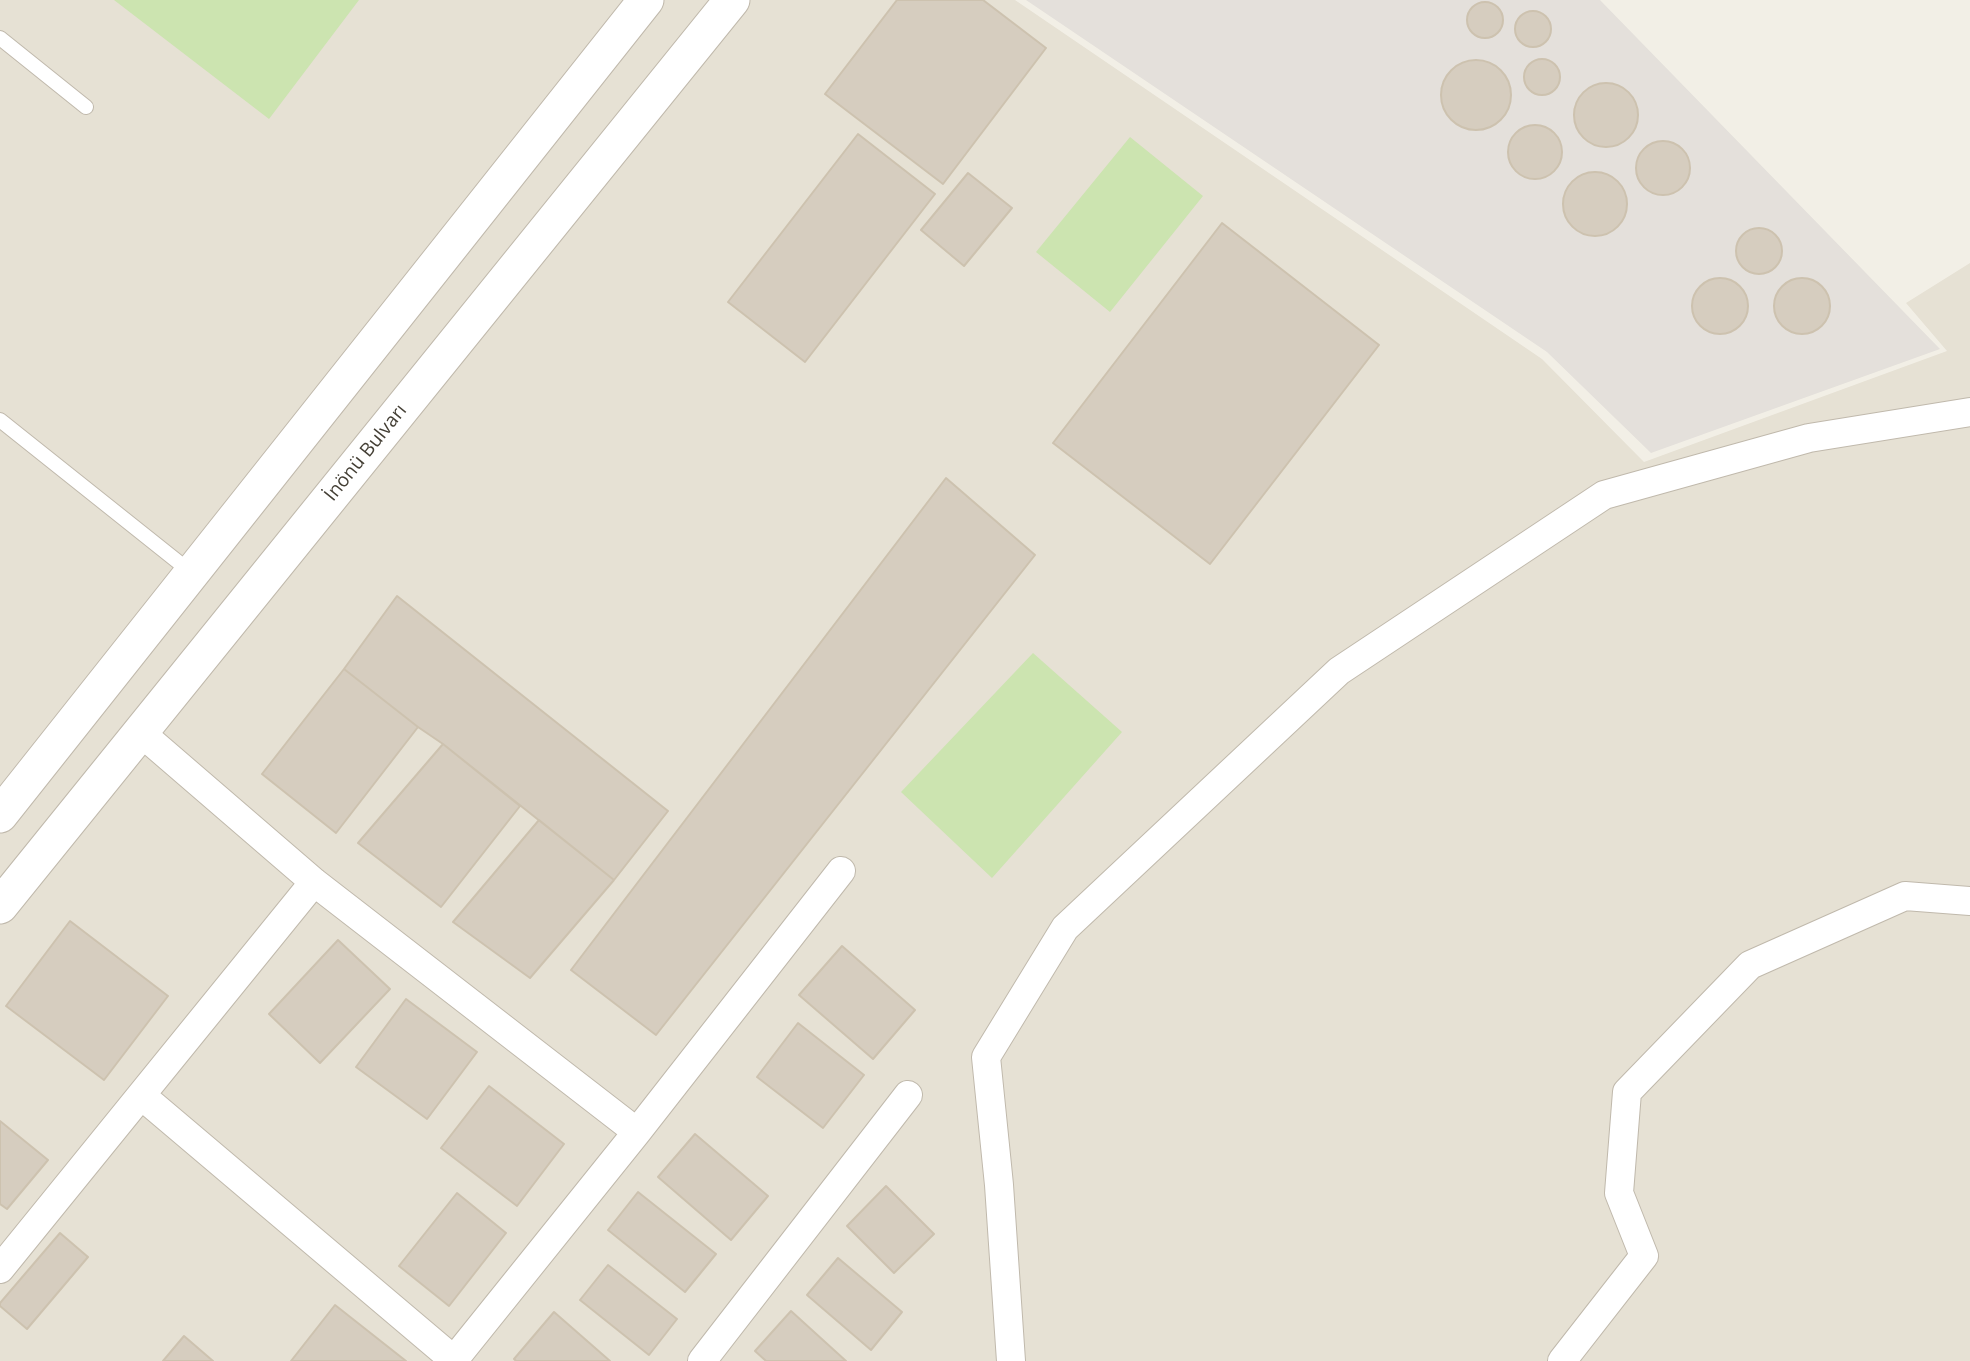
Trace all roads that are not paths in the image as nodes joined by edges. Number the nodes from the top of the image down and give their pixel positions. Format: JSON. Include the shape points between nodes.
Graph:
{"nodes":[{"id":1,"x":646,"y":0,"type":"edge"},
{"id":2,"x":733,"y":0,"type":"edge"},
{"id":3,"x":0,"y":38,"type":"edge"},
{"id":4,"x":86,"y":107,"type":"dead end"},
{"id":5,"x":1970,"y":412,"type":"edge"},
{"id":6,"x":0,"y":420,"type":"edge"},
{"id":7,"x":192,"y":573,"type":"junction"},
{"id":8,"x":140,"y":732,"type":"junction"},
{"id":9,"x":0,"y":815,"type":"edge"},
{"id":10,"x":841,"y":871,"type":"dead end"},
{"id":11,"x":314,"y":882,"type":"junction"},
{"id":12,"x":1970,"y":901,"type":"edge"},
{"id":13,"x":0,"y":906,"type":"edge"},
{"id":14,"x":908,"y":1095,"type":"dead end"},
{"id":15,"x":142,"y":1096,"type":"junction"},
{"id":16,"x":637,"y":1132,"type":"junction"},
{"id":17,"x":0,"y":1269,"type":"edge"},
{"id":18,"x":454,"y":1361,"type":"edge"},
{"id":19,"x":702,"y":1361,"type":"edge"},
{"id":20,"x":1011,"y":1361,"type":"edge"},
{"id":21,"x":1562,"y":1361,"type":"edge"}],
"edges":[{"from":1,"to":7,"type":"street"},
{"from":2,"to":8,"type":"street","name":"İnönü Bulvarı"},
{"from":3,"to":4,"type":"lane"},
{"from":5,"to":20,"type":"street","via":[[1809,438],[1604,495],[1339,671],[1065,928],[986,1057]]},
{"from":6,"to":7,"type":"lane"},
{"from":7,"to":9,"type":"street"},
{"from":8,"to":11,"type":"street"},
{"from":8,"to":13,"type":"street","name":"İnönü Bulvarı"},
{"from":10,"to":16,"type":"street"},
{"from":11,"to":15,"type":"street"},
{"from":11,"to":16,"type":"street"},
{"from":12,"to":21,"type":"street","via":[[1905,897],[1750,965],[1628,1093],[1619,1193],[1644,1255]]},
{"from":14,"to":19,"type":"street"},
{"from":15,"to":17,"type":"street"},
{"from":15,"to":18,"type":"street"},
{"from":16,"to":18,"type":"street"}]}
